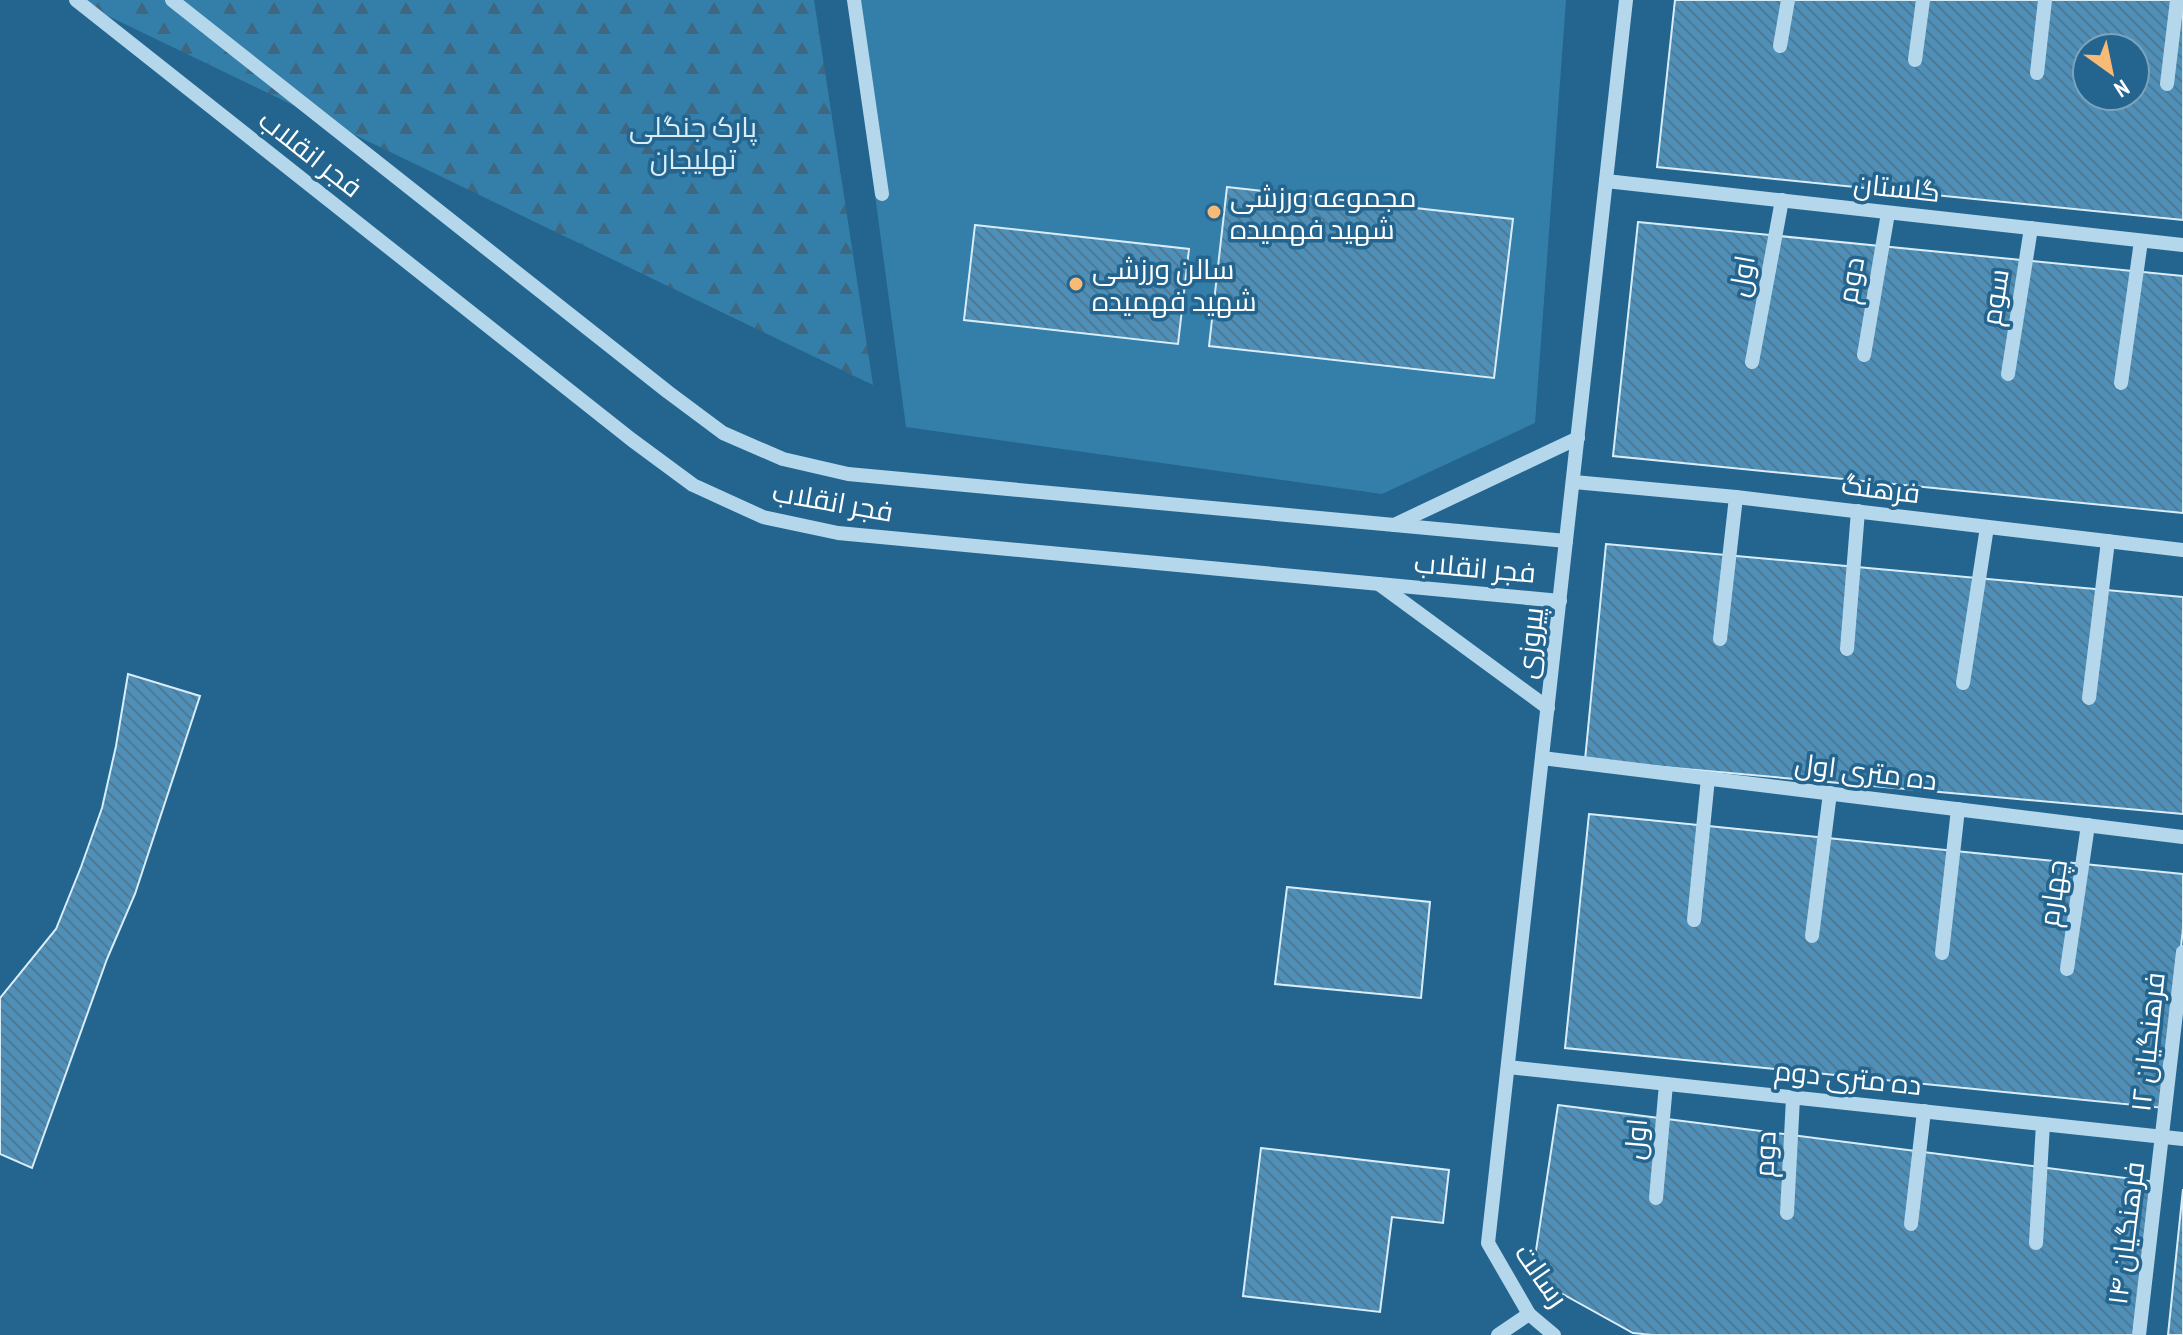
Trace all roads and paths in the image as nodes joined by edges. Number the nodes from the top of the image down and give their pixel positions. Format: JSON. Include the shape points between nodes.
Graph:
{"nodes":[{"id":1,"x":76,"y":0,"type":"edge"},
{"id":2,"x":172,"y":0,"type":"edge"},
{"id":3,"x":854,"y":0,"type":"edge"},
{"id":4,"x":1626,"y":0,"type":"edge"},
{"id":5,"x":1788,"y":0,"type":"edge"},
{"id":6,"x":1923,"y":0,"type":"edge"},
{"id":7,"x":2045,"y":0,"type":"edge"},
{"id":8,"x":2177,"y":0,"type":"edge"},
{"id":9,"x":1780,"y":46,"type":"dead end"},
{"id":10,"x":1915,"y":60,"type":"dead end"},
{"id":11,"x":2037,"y":73,"type":"dead end"},
{"id":12,"x":2167,"y":84,"type":"dead end"},
{"id":13,"x":1606,"y":181,"type":"junction"},
{"id":14,"x":882,"y":194,"type":"dead end"},
{"id":15,"x":1782,"y":200,"type":"junction"},
{"id":16,"x":1888,"y":213,"type":"junction"},
{"id":17,"x":2031,"y":228,"type":"junction"},
{"id":18,"x":2141,"y":241,"type":"junction"},
{"id":19,"x":2183,"y":245,"type":"edge"},
{"id":20,"x":1864,"y":355,"type":"dead end"},
{"id":21,"x":1752,"y":362,"type":"dead end"},
{"id":22,"x":2008,"y":374,"type":"dead end"},
{"id":23,"x":2121,"y":383,"type":"dead end"},
{"id":24,"x":1578,"y":438,"type":"junction"},
{"id":25,"x":1574,"y":482,"type":"junction"},
{"id":26,"x":1736,"y":497,"type":"junction"},
{"id":27,"x":1858,"y":511,"type":"junction"},
{"id":28,"x":1394,"y":525,"type":"junction"},
{"id":29,"x":1987,"y":527,"type":"junction"},
{"id":30,"x":1566,"y":541,"type":"junction"},
{"id":31,"x":2108,"y":541,"type":"junction"},
{"id":32,"x":2183,"y":550,"type":"edge"},
{"id":33,"x":1379,"y":584,"type":"junction"},
{"id":34,"x":1560,"y":601,"type":"junction"},
{"id":35,"x":1720,"y":639,"type":"dead end"},
{"id":36,"x":1847,"y":649,"type":"dead end"},
{"id":37,"x":1963,"y":683,"type":"dead end"},
{"id":38,"x":2089,"y":698,"type":"dead end"},
{"id":39,"x":1548,"y":708,"type":"junction"},
{"id":40,"x":1542,"y":758,"type":"junction"},
{"id":41,"x":1708,"y":778,"type":"junction"},
{"id":42,"x":1830,"y":793,"type":"junction"},
{"id":43,"x":1958,"y":809,"type":"junction"},
{"id":44,"x":2088,"y":825,"type":"junction"},
{"id":45,"x":2183,"y":837,"type":"edge"},
{"id":46,"x":1694,"y":920,"type":"dead end"},
{"id":47,"x":1812,"y":936,"type":"dead end"},
{"id":48,"x":2183,"y":952,"type":"edge"},
{"id":49,"x":1942,"y":953,"type":"dead end"},
{"id":50,"x":2067,"y":969,"type":"dead end"},
{"id":51,"x":1508,"y":1067,"type":"junction"},
{"id":52,"x":1666,"y":1084,"type":"junction"},
{"id":53,"x":1793,"y":1098,"type":"junction"},
{"id":54,"x":1924,"y":1111,"type":"junction"},
{"id":55,"x":2043,"y":1124,"type":"junction"},
{"id":56,"x":2162,"y":1137,"type":"junction"},
{"id":57,"x":2183,"y":1139,"type":"edge"},
{"id":58,"x":1656,"y":1198,"type":"dead end"},
{"id":59,"x":1787,"y":1213,"type":"dead end"},
{"id":60,"x":1911,"y":1224,"type":"dead end"},
{"id":61,"x":1488,"y":1243,"type":"joint"},
{"id":62,"x":2036,"y":1243,"type":"dead end"},
{"id":63,"x":1529,"y":1314,"type":"junction"},
{"id":64,"x":1498,"y":1335,"type":"edge"},
{"id":65,"x":1554,"y":1335,"type":"edge"},
{"id":66,"x":2139,"y":1335,"type":"edge"}],
"edges":[{"from":1,"to":33,"type":"street","name":"فجر انقلاب","via":[[632,440],[693,485],[763,517],[838,533]]},
{"from":2,"to":28,"type":"street","name":"فجر انقلاب","via":[[668,392],[723,433],[783,459],[848,474]]},
{"from":3,"to":14,"type":"street"},
{"from":4,"to":13,"type":"street","name":"پیروزی"},
{"from":5,"to":9,"type":"street"},
{"from":6,"to":10,"type":"street"},
{"from":7,"to":11,"type":"street"},
{"from":8,"to":12,"type":"street"},
{"from":13,"to":15,"type":"street","name":"گلستان"},
{"from":13,"to":24,"type":"street","name":"پیروزی"},
{"from":15,"to":16,"type":"street","name":"گلستان"},
{"from":15,"to":21,"type":"street","name":"اول"},
{"from":16,"to":17,"type":"street","name":"گلستان"},
{"from":16,"to":20,"type":"street","name":"دوم"},
{"from":17,"to":18,"type":"street","name":"گلستان"},
{"from":17,"to":22,"type":"street","name":"سوم"},
{"from":18,"to":19,"type":"street","name":"گلستان"},
{"from":18,"to":23,"type":"street"},
{"from":24,"to":25,"type":"street","name":"پیروزی"},
{"from":24,"to":28,"type":"street"},
{"from":25,"to":26,"type":"street","name":"فرهنگ"},
{"from":25,"to":30,"type":"street","name":"پیروزی"},
{"from":26,"to":27,"type":"street","name":"فرهنگ"},
{"from":26,"to":35,"type":"street"},
{"from":27,"to":29,"type":"street","name":"فرهنگ"},
{"from":27,"to":36,"type":"street"},
{"from":28,"to":30,"type":"street","name":"فجر انقلاب"},
{"from":29,"to":31,"type":"street","name":"فرهنگ"},
{"from":29,"to":37,"type":"street"},
{"from":30,"to":34,"type":"street","name":"پیروزی"},
{"from":31,"to":32,"type":"street","name":"فرهنگ"},
{"from":31,"to":38,"type":"street"},
{"from":33,"to":34,"type":"street","name":"فجر انقلاب"},
{"from":33,"to":39,"type":"street"},
{"from":34,"to":39,"type":"street","name":"پیروزی"},
{"from":39,"to":40,"type":"street","name":"پیروزی"},
{"from":40,"to":41,"type":"street","name":"ده متری اول"},
{"from":40,"to":51,"type":"street","name":"پیروزی"},
{"from":41,"to":42,"type":"street","name":"ده متری اول"},
{"from":41,"to":46,"type":"street"},
{"from":42,"to":43,"type":"street","name":"ده متری اول"},
{"from":42,"to":47,"type":"street"},
{"from":43,"to":44,"type":"street","name":"ده متری اول"},
{"from":43,"to":49,"type":"street"},
{"from":44,"to":45,"type":"street","name":"ده متری اول"},
{"from":44,"to":50,"type":"street","name":"چهارم"},
{"from":48,"to":56,"type":"street","name":"فرهنگیان ۱۲"},
{"from":51,"to":52,"type":"street","name":"ده متری دوم"},
{"from":51,"to":61,"type":"street","name":"پیروزی"},
{"from":52,"to":53,"type":"street","name":"ده متری دوم"},
{"from":52,"to":58,"type":"street","name":"اول"},
{"from":53,"to":54,"type":"street","name":"ده متری دوم"},
{"from":53,"to":59,"type":"street","name":"دوم"},
{"from":54,"to":55,"type":"street","name":"ده متری دوم"},
{"from":54,"to":60,"type":"street"},
{"from":55,"to":56,"type":"street","name":"ده متری دوم"},
{"from":55,"to":62,"type":"street"},
{"from":56,"to":57,"type":"street","name":"ده متری دوم"},
{"from":56,"to":66,"type":"street","name":"فرهنگیان ۱۴"},
{"from":61,"to":63,"type":"street","name":"رسالت"},
{"from":63,"to":64,"type":"street"},
{"from":63,"to":65,"type":"street","name":"رسالت"}]}
